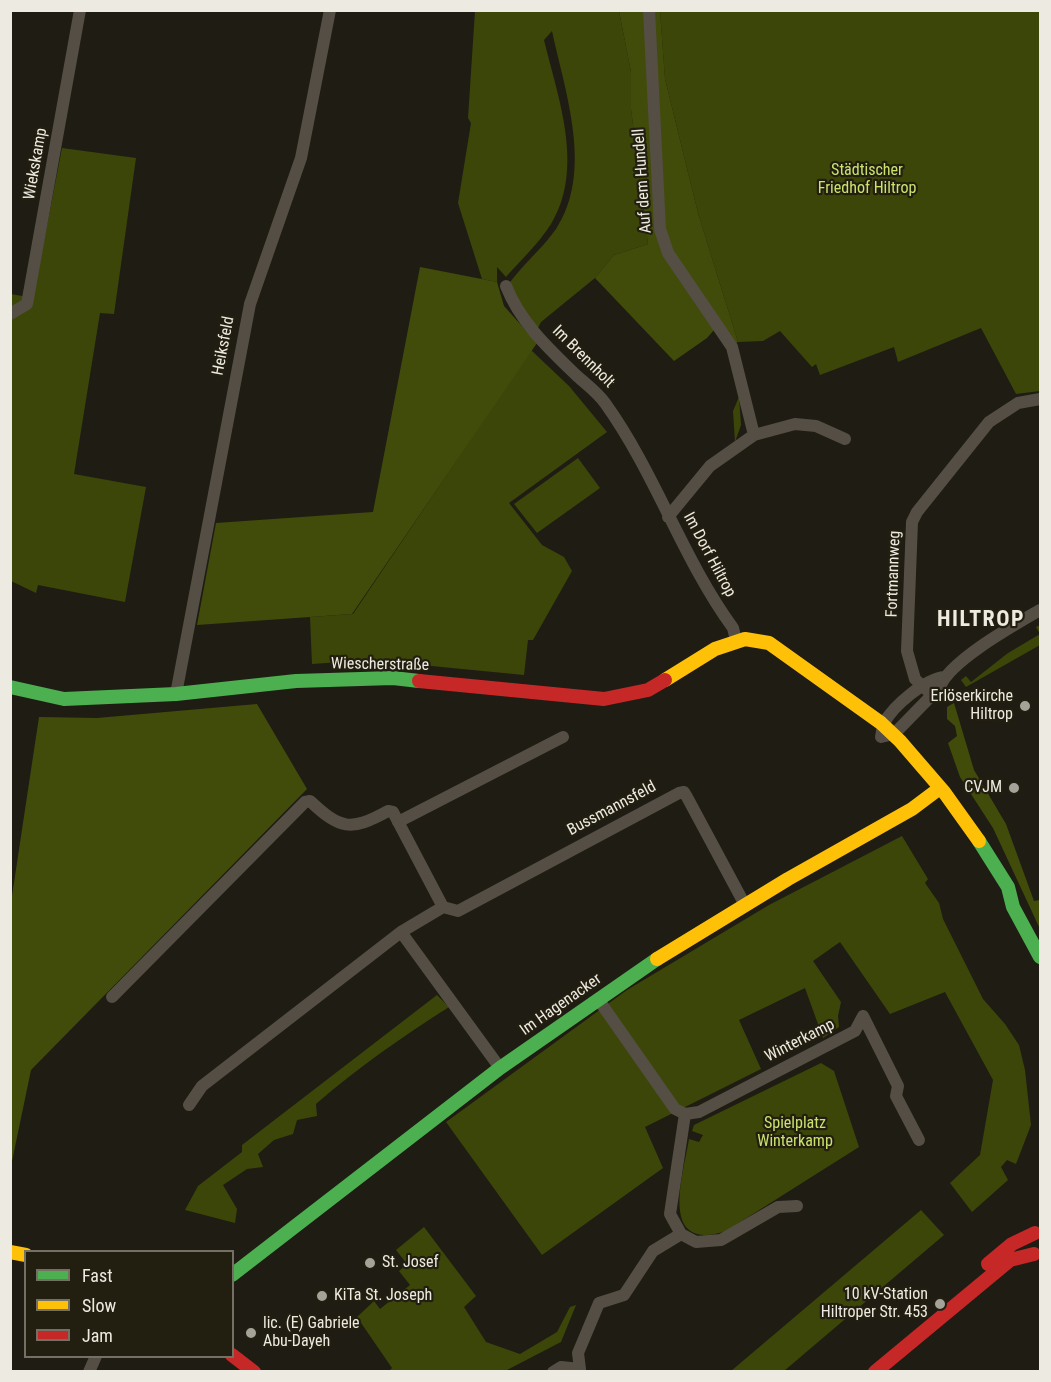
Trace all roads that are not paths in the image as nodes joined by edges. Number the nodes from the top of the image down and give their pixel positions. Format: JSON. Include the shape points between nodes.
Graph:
{"nodes":[{"id":1,"x":80,"y":10,"type":"edge"},
{"id":2,"x":330,"y":10,"type":"edge"},
{"id":3,"x":649,"y":10,"type":"edge"},
{"id":4,"x":506,"y":286,"type":"dead end"},
{"id":5,"x":10,"y":314,"type":"edge"},
{"id":6,"x":1041,"y":399,"type":"edge"},
{"id":7,"x":754,"y":435,"type":"junction"},
{"id":8,"x":845,"y":439,"type":"dead end"},
{"id":9,"x":668,"y":517,"type":"junction"},
{"id":10,"x":1041,"y":610,"type":"edge"},
{"id":11,"x":735,"y":640,"type":"junction"},
{"id":12,"x":10,"y":687,"type":"edge"},
{"id":13,"x":927,"y":691,"type":"junction"},
{"id":14,"x":176,"y":694,"type":"junction"},
{"id":15,"x":886,"y":732,"type":"junction"},
{"id":16,"x":563,"y":737,"type":"dead end"},
{"id":17,"x":936,"y":792,"type":"junction"},
{"id":18,"x":398,"y":822,"type":"junction"},
{"id":19,"x":745,"y":905,"type":"junction"},
{"id":20,"x":443,"y":907,"type":"junction"},
{"id":21,"x":401,"y":932,"type":"junction"},
{"id":22,"x":1041,"y":957,"type":"edge"},
{"id":23,"x":112,"y":997,"type":"dead end"},
{"id":24,"x":598,"y":999,"type":"junction"},
{"id":25,"x":500,"y":1068,"type":"junction"},
{"id":26,"x":189,"y":1106,"type":"dead end"},
{"id":27,"x":685,"y":1114,"type":"junction"},
{"id":28,"x":919,"y":1140,"type":"dead end"},
{"id":29,"x":797,"y":1206,"type":"dead end"},
{"id":30,"x":1038,"y":1231,"type":"edge"},
{"id":31,"x":681,"y":1234,"type":"junction"},
{"id":32,"x":1038,"y":1258,"type":"edge"},
{"id":33,"x":234,"y":1273,"type":"edge"},
{"id":34,"x":943,"y":1314,"type":"junction"},
{"id":35,"x":234,"y":1356,"type":"edge"},
{"id":36,"x":254,"y":1371,"type":"edge"},
{"id":37,"x":553,"y":1371,"type":"edge"},
{"id":38,"x":875,"y":1371,"type":"edge"}],
"edges":[{"from":1,"to":5,"type":"street","name":"Wiekskamp","via":[[27,304]]},
{"from":2,"to":14,"type":"street","name":"Heiksfeld","via":[[301,158],[250,304]]},
{"from":3,"to":7,"type":"street","name":"Auf dem Hundell","via":[[660,229],[668,254],[732,347]]},
{"from":4,"to":9,"type":"street","name":"Im Brennholt","via":[[541,341],[604,401],[645,468]]},
{"from":6,"to":13,"type":"street","name":"Fortmannweg","via":[[1018,403],[989,422],[912,522],[907,651],[915,679]]},
{"from":7,"to":8,"type":"street","name":"Im Dorf Hiltrop","via":[[795,424],[816,426]]},
{"from":7,"to":9,"type":"street","name":"Im Dorf Hiltrop","via":[[710,466]]},
{"from":9,"to":11,"type":"street","name":"Im Dorf Hiltrop","via":[[701,580],[733,628]]},
{"from":10,"to":13,"type":"street","via":[[984,645],[944,677],[934,679]]},
{"from":11,"to":14,"type":"main road","name":"Wiescherstraße","via":[[715,648],[648,690],[604,699],[393,678],[242,685]]},
{"from":11,"to":15,"type":"main road","via":[[768,643],[867,716],[869,726]]},
{"from":12,"to":14,"type":"main road","name":"Wiescherstraße","via":[[64,699]]},
{"from":13,"to":15,"type":"street"},
{"from":15,"to":17,"type":"main road"},
{"from":16,"to":18,"type":"street"},
{"from":17,"to":19,"type":"main road","name":"Im Hagenacker"},
{"from":17,"to":22,"type":"main road","via":[[1002,894],[1010,900]]},
{"from":18,"to":20,"type":"street"},
{"from":18,"to":23,"type":"street","via":[[388,811],[360,824],[345,825],[332,821],[310,801],[305,802]]},
{"from":19,"to":20,"type":"street","name":"Bussmannsfeld","via":[[684,792],[458,911]]},
{"from":19,"to":24,"type":"main road","name":"Im Hagenacker"},
{"from":20,"to":21,"type":"street","name":"Bussmannsfeld"},
{"from":21,"to":25,"type":"street"},
{"from":21,"to":26,"type":"street","name":"Bussmannsfeld","via":[[202,1086]]},
{"from":24,"to":25,"type":"main road","name":"Im Hagenacker"},
{"from":24,"to":27,"type":"street","via":[[675,1109]]},
{"from":25,"to":33,"type":"main road","name":"Im Hagenacker"},
{"from":27,"to":28,"type":"street","name":"Winterkamp","via":[[699,1112],[855,1031],[864,1016],[898,1086],[896,1096]]},
{"from":27,"to":31,"type":"street","via":[[670,1214]]},
{"from":29,"to":31,"type":"street","via":[[778,1207],[721,1240],[696,1242]]},
{"from":30,"to":32,"type":"main road","via":[[1033,1240]]},
{"from":30,"to":34,"type":"main road","via":[[1004,1249]]},
{"from":31,"to":37,"type":"street","via":[[653,1251],[624,1295],[599,1303],[578,1353],[580,1369],[561,1367]]},
{"from":32,"to":34,"type":"main road","via":[[1010,1260]]},
{"from":34,"to":38,"type":"main road"},
{"from":35,"to":36,"type":"main road"}]}
